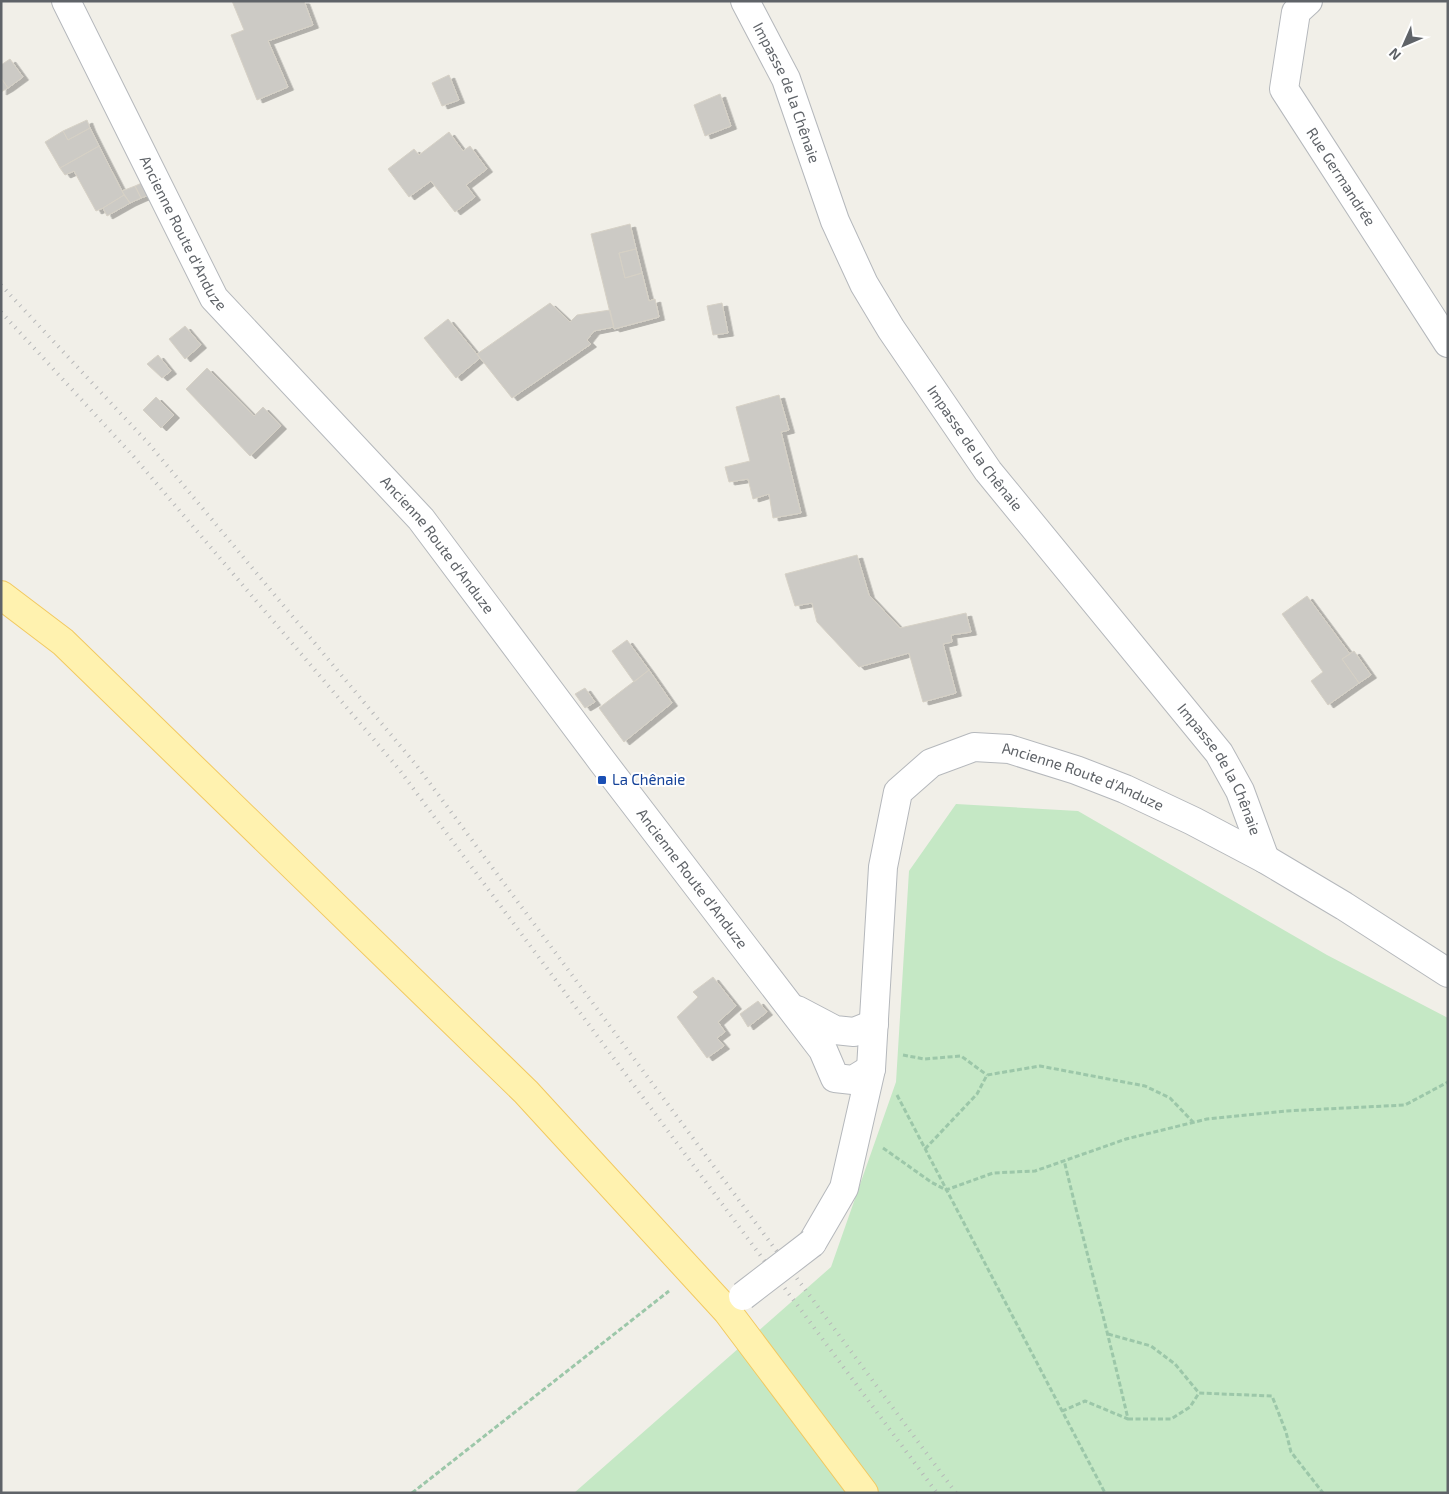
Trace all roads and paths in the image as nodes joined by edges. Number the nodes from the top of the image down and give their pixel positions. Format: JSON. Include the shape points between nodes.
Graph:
{"nodes":[{"id":1,"x":66,"y":1,"type":"edge"},
{"id":2,"x":745,"y":1,"type":"edge"},
{"id":3,"x":1308,"y":1,"type":"edge"},
{"id":4,"x":1448,"y":343,"type":"edge"},
{"id":5,"x":1,"y":595,"type":"edge"},
{"id":6,"x":1265,"y":859,"type":"junction"},
{"id":7,"x":1448,"y":973,"type":"edge"},
{"id":8,"x":790,"y":1006,"type":"junction"},
{"id":9,"x":872,"y":1047,"type":"junction"},
{"id":10,"x":987,"y":1075,"type":"junction"},
{"id":11,"x":1448,"y":1082,"type":"edge"},
{"id":12,"x":895,"y":1090,"type":"dead end"},
{"id":13,"x":1194,"y":1122,"type":"junction"},
{"id":14,"x":857,"y":1129,"type":"junction"},
{"id":15,"x":926,"y":1149,"type":"junction"},
{"id":16,"x":1064,"y":1160,"type":"junction"},
{"id":17,"x":946,"y":1190,"type":"junction"},
{"id":18,"x":692,"y":1273,"type":"junction"},
{"id":19,"x":735,"y":1304,"type":"junction"},
{"id":20,"x":1108,"y":1334,"type":"junction"},
{"id":21,"x":1199,"y":1393,"type":"junction"},
{"id":22,"x":1062,"y":1411,"type":"junction"},
{"id":23,"x":1128,"y":1419,"type":"junction"},
{"id":24,"x":412,"y":1493,"type":"edge"},
{"id":25,"x":864,"y":1493,"type":"edge"},
{"id":26,"x":1104,"y":1493,"type":"edge"},
{"id":27,"x":1323,"y":1493,"type":"edge"}],
"edges":[{"from":1,"to":8,"type":"street","name":"Ancienne Route d'Anduze","via":[[214,298],[421,519]]},
{"from":2,"to":6,"type":"street","name":"Impasse de la Chênaie","via":[[786,79],[835,221],[864,284],[891,329],[988,471],[1219,753],[1240,791]]},
{"from":3,"to":4,"type":"street","name":"Rue Germandrée","via":[[1296,12],[1284,89]]},
{"from":5,"to":18,"type":"main road","via":[[63,642],[518,1085]]},
{"from":6,"to":7,"type":"street","name":"Ancienne Route d'Anduze"},
{"from":6,"to":9,"type":"street","name":"Ancienne Route d'Anduze","via":[[1193,820],[1125,789],[1009,749],[974,747],[931,763],[898,792],[883,867]]},
{"from":8,"to":9,"type":"street","via":[[835,1030],[854,1032]]},
{"from":8,"to":9,"type":"street","name":"Ancienne Route d'Anduze","via":[[823,1050],[835,1078],[853,1080]]},
{"from":9,"to":10,"type":"path","via":[[924,1059],[960,1056]]},
{"from":9,"to":14,"type":"street","name":"Ancienne Route d'Anduze"},
{"from":10,"to":13,"type":"path","via":[[1040,1066],[1145,1086],[1170,1098]]},
{"from":10,"to":15,"type":"path","via":[[977,1094]]},
{"from":11,"to":13,"type":"path","via":[[1405,1105],[1286,1111]]},
{"from":12,"to":15,"type":"path"},
{"from":13,"to":16,"type":"path","via":[[1126,1139]]},
{"from":14,"to":17,"type":"path"},
{"from":14,"to":19,"type":"street","name":"Ancienne Route d'Anduze","bridge":true,"via":[[844,1188],[812,1243]]},
{"from":15,"to":17,"type":"path"},
{"from":16,"to":17,"type":"path","via":[[1035,1171],[992,1173]]},
{"from":16,"to":20,"type":"path"},
{"from":17,"to":22,"type":"path"},
{"from":18,"to":19,"type":"main road"},
{"from":18,"to":24,"type":"path"},
{"from":19,"to":25,"type":"main road"},
{"from":20,"to":21,"type":"path","via":[[1151,1346],[1175,1364]]},
{"from":20,"to":23,"type":"path"},
{"from":21,"to":23,"type":"path","via":[[1190,1407],[1171,1419]]},
{"from":21,"to":27,"type":"path","via":[[1272,1396],[1291,1452]]},
{"from":22,"to":23,"type":"path","via":[[1085,1401]]},
{"from":22,"to":26,"type":"path"}]}
